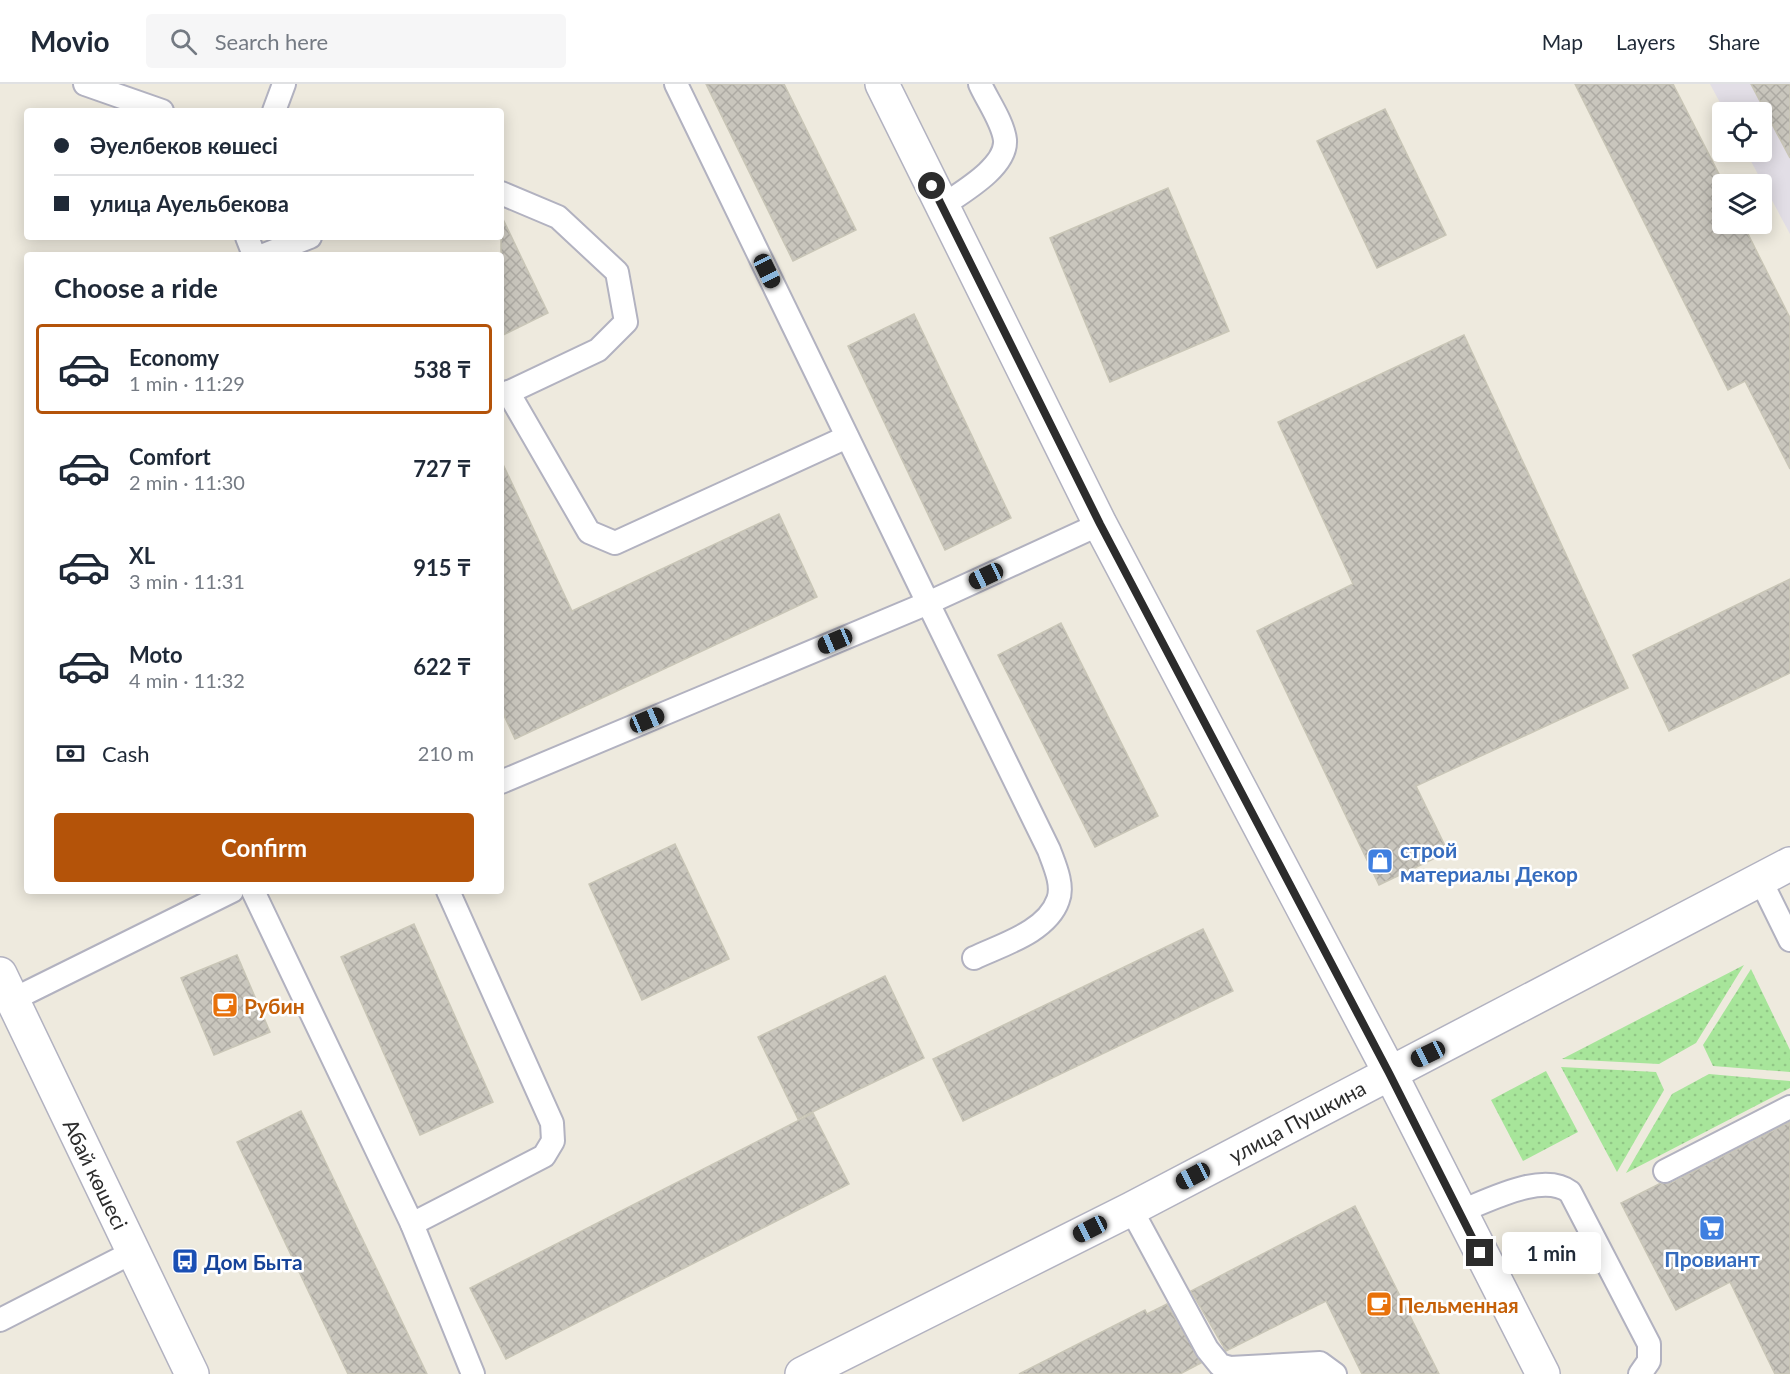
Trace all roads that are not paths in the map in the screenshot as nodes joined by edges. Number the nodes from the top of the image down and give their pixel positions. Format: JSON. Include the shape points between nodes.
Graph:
{"nodes":[{"id":1,"x":85,"y":84,"type":"edge"},
{"id":2,"x":284,"y":84,"type":"edge"},
{"id":3,"x":676,"y":84,"type":"edge"},
{"id":4,"x":882,"y":84,"type":"edge"},
{"id":5,"x":980,"y":84,"type":"edge"},
{"id":6,"x":153,"y":108,"type":"edge"},
{"id":7,"x":275,"y":108,"type":"edge"},
{"id":8,"x":504,"y":194,"type":"edge"},
{"id":9,"x":942,"y":206,"type":"junction"},
{"id":10,"x":302,"y":240,"type":"edge"},
{"id":11,"x":272,"y":252,"type":"edge"},
{"id":12,"x":505,"y":394,"type":"edge"},
{"id":13,"x":847,"y":437,"type":"junction"},
{"id":14,"x":1100,"y":524,"type":"junction"},
{"id":15,"x":928,"y":603,"type":"junction"},
{"id":16,"x":504,"y":781,"type":"edge"},
{"id":17,"x":1790,"y":864,"type":"edge"},
{"id":18,"x":1760,"y":879,"type":"junction"},
{"id":19,"x":225,"y":894,"type":"edge"},
{"id":20,"x":254,"y":894,"type":"edge"},
{"id":21,"x":449,"y":894,"type":"edge"},
{"id":22,"x":1790,"y":940,"type":"edge"},
{"id":23,"x":974,"y":958,"type":"dead end"},
{"id":24,"x":6,"y":987,"type":"edge"},
{"id":25,"x":1389,"y":1073,"type":"junction"},
{"id":26,"x":1790,"y":1107,"type":"edge"},
{"id":27,"x":1665,"y":1171,"type":"dead end"},
{"id":28,"x":1131,"y":1209,"type":"junction"},
{"id":29,"x":1459,"y":1212,"type":"junction"},
{"id":30,"x":412,"y":1224,"type":"junction"},
{"id":31,"x":133,"y":1252,"type":"junction"},
{"id":32,"x":0,"y":1320,"type":"edge"},
{"id":33,"x":192,"y":1374,"type":"edge"},
{"id":34,"x":472,"y":1374,"type":"edge"},
{"id":35,"x":802,"y":1374,"type":"edge"},
{"id":36,"x":1335,"y":1374,"type":"edge"},
{"id":37,"x":1543,"y":1374,"type":"edge"},
{"id":38,"x":1640,"y":1374,"type":"edge"}],
"edges":[{"from":1,"to":6,"type":"lane"},
{"from":2,"to":7,"type":"lane"},
{"from":3,"to":13,"type":"lane"},
{"from":4,"to":9,"type":"street"},
{"from":5,"to":9,"type":"lane","via":[[1005,139],[1001,158]]},
{"from":8,"to":12,"type":"lane","via":[[558,217],[617,272],[627,322],[598,350]]},
{"from":9,"to":14,"type":"street"},
{"from":10,"to":11,"type":"lane"},
{"from":12,"to":13,"type":"lane","via":[[589,532],[615,543]]},
{"from":13,"to":15,"type":"lane"},
{"from":14,"to":15,"type":"lane"},
{"from":14,"to":25,"type":"street"},
{"from":15,"to":16,"type":"lane"},
{"from":15,"to":23,"type":"lane","via":[[1058,874],[1059,899],[1047,918],[1025,934]]},
{"from":17,"to":18,"type":"street","name":"улица Пушкина"},
{"from":18,"to":22,"type":"lane"},
{"from":18,"to":25,"type":"street","name":"улица Пушкина"},
{"from":19,"to":24,"type":"lane"},
{"from":20,"to":30,"type":"lane"},
{"from":21,"to":30,"type":"lane","via":[[552,1123],[553,1141],[544,1156]]},
{"from":24,"to":31,"type":"street","name":"Абай көшесі"},
{"from":25,"to":28,"type":"street","name":"улица Пушкина"},
{"from":25,"to":29,"type":"street"},
{"from":26,"to":27,"type":"lane"},
{"from":28,"to":35,"type":"street","name":"улица Пушкина"},
{"from":28,"to":36,"type":"lane","via":[[1207,1349],[1220,1365],[1239,1370],[1320,1363]]},
{"from":29,"to":37,"type":"street"},
{"from":29,"to":38,"type":"lane","via":[[1532,1186],[1554,1184],[1570,1192],[1649,1344],[1649,1361]]},
{"from":30,"to":34,"type":"lane"},
{"from":31,"to":32,"type":"lane"},
{"from":31,"to":33,"type":"street","name":"Абай көшесі"}]}
